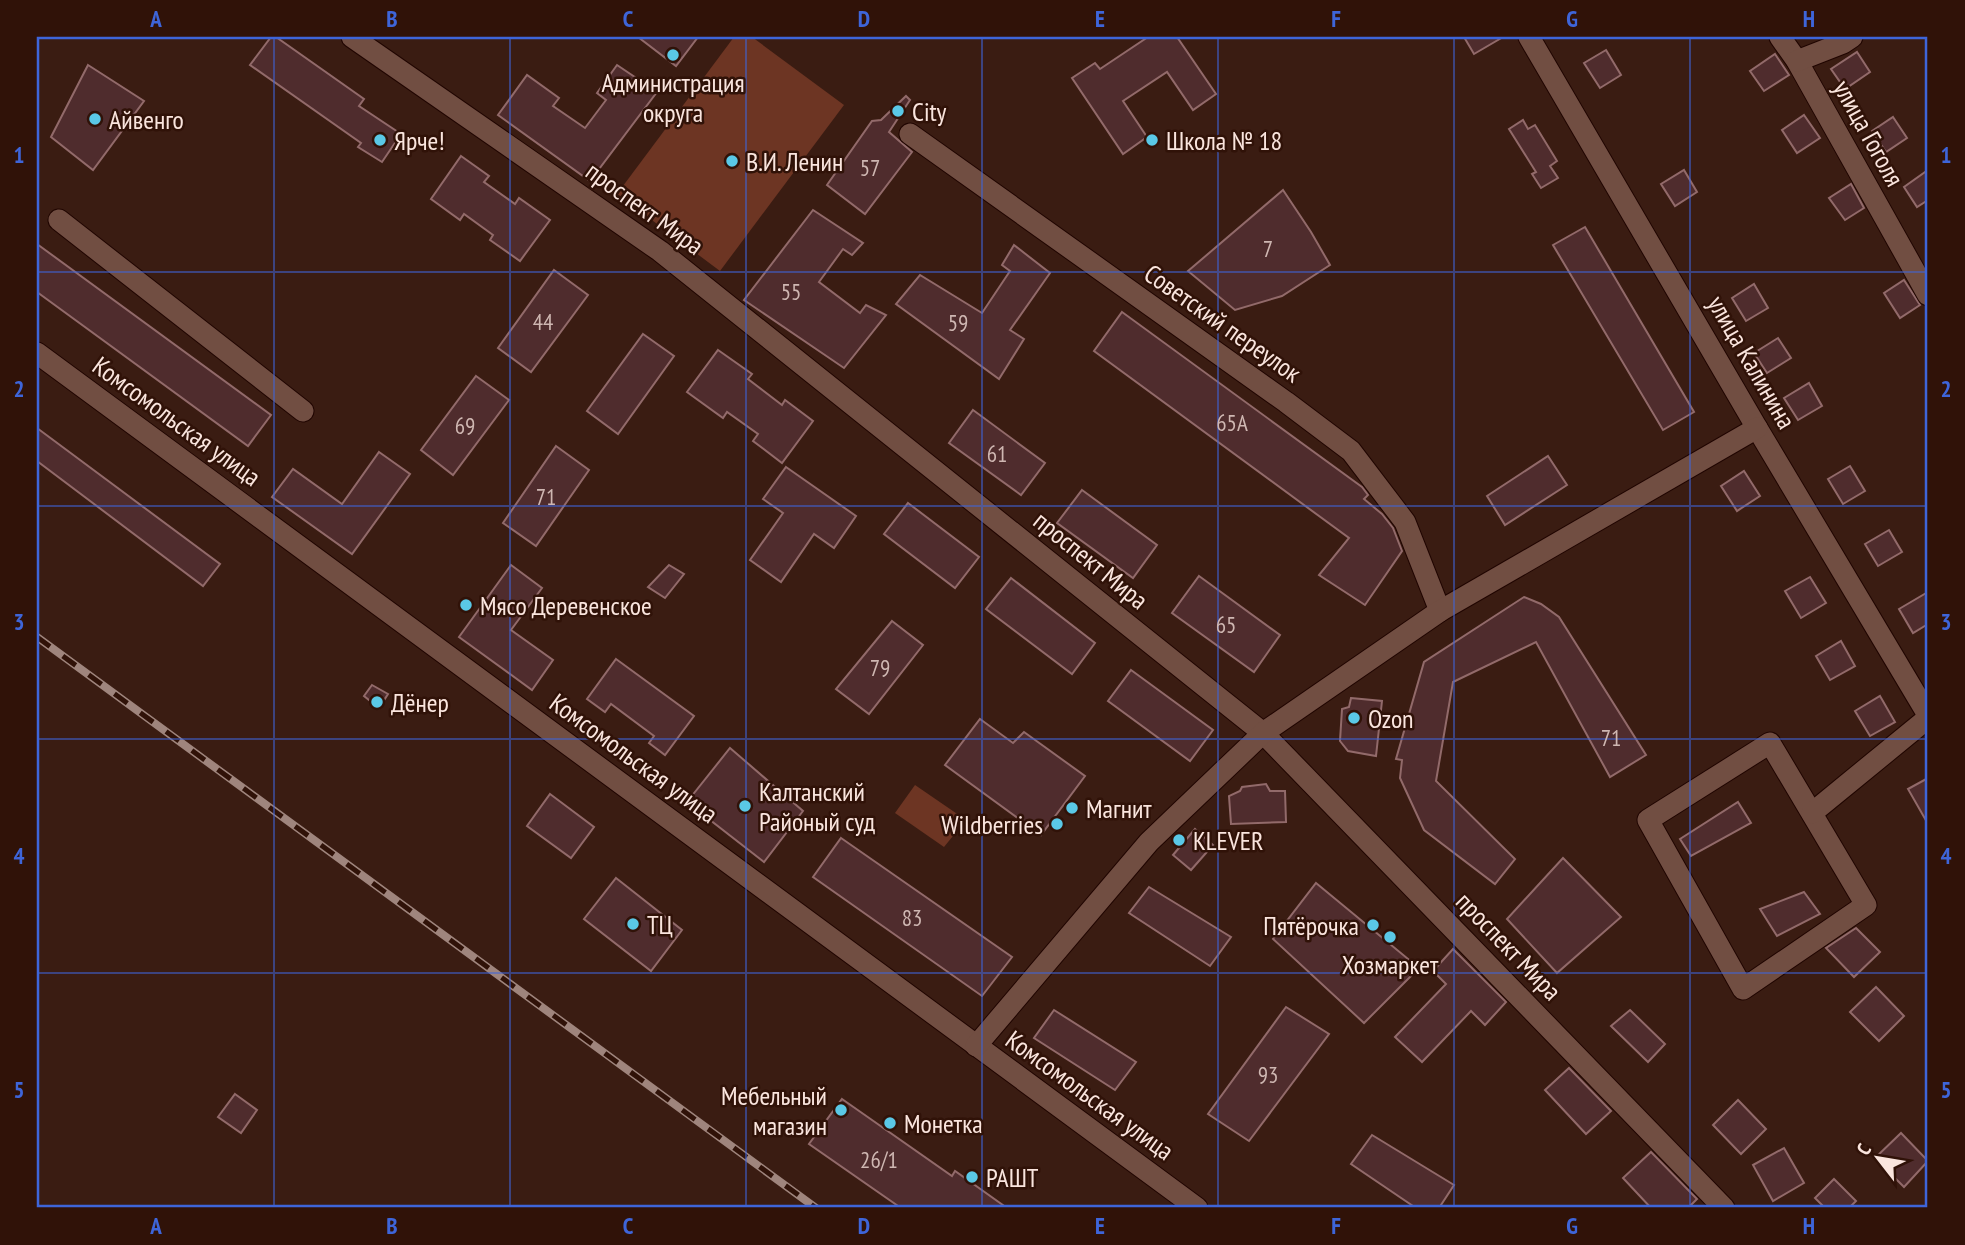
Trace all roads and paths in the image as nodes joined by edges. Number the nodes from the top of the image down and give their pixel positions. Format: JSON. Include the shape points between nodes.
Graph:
{"nodes":[{"id":1,"x":352,"y":37,"type":"edge"},
{"id":2,"x":1529,"y":37,"type":"edge"},
{"id":3,"x":1780,"y":37,"type":"edge"},
{"id":4,"x":1852,"y":37,"type":"edge"},
{"id":5,"x":1797,"y":61,"type":"junction"},
{"id":6,"x":911,"y":134,"type":"dead end"},
{"id":7,"x":59,"y":220,"type":"dead end"},
{"id":8,"x":1928,"y":295,"type":"edge"},
{"id":9,"x":37,"y":353,"type":"edge"},
{"id":10,"x":303,"y":411,"type":"dead end"},
{"id":11,"x":1757,"y":428,"type":"junction"},
{"id":12,"x":1440,"y":611,"type":"junction"},
{"id":13,"x":1928,"y":717,"type":"edge"},
{"id":14,"x":1263,"y":733,"type":"junction"},
{"id":15,"x":1812,"y":813,"type":"junction"},
{"id":16,"x":976,"y":1046,"type":"junction"},
{"id":17,"x":1197,"y":1208,"type":"edge"},
{"id":18,"x":1724,"y":1208,"type":"edge"}],
"edges":[{"from":1,"to":14,"type":"street","name":"проспект Мира","via":[[660,251]]},
{"from":2,"to":11,"type":"street","name":"улица Калинина"},
{"from":3,"to":5,"type":"street","name":"улица Гоголя"},
{"from":4,"to":5,"type":"street"},
{"from":5,"to":8,"type":"street","name":"улица Гоголя"},
{"from":6,"to":12,"type":"street","name":"Советский переулок","via":[[1351,451],[1405,522]]},
{"from":7,"to":10,"type":"street"},
{"from":9,"to":16,"type":"street","name":"Комсомольская улица"},
{"from":11,"to":12,"type":"street"},
{"from":11,"to":13,"type":"street","name":"улица Калинина"},
{"from":12,"to":14,"type":"street"},
{"from":13,"to":15,"type":"street"},
{"from":14,"to":16,"type":"street","via":[[1149,842]]},
{"from":14,"to":18,"type":"street","name":"проспект Мира"},
{"from":15,"to":15,"type":"street","via":[[1770,743],[1648,820],[1742,989],[1866,905]]},
{"from":16,"to":17,"type":"street","name":"Комсомольская улица"}]}
